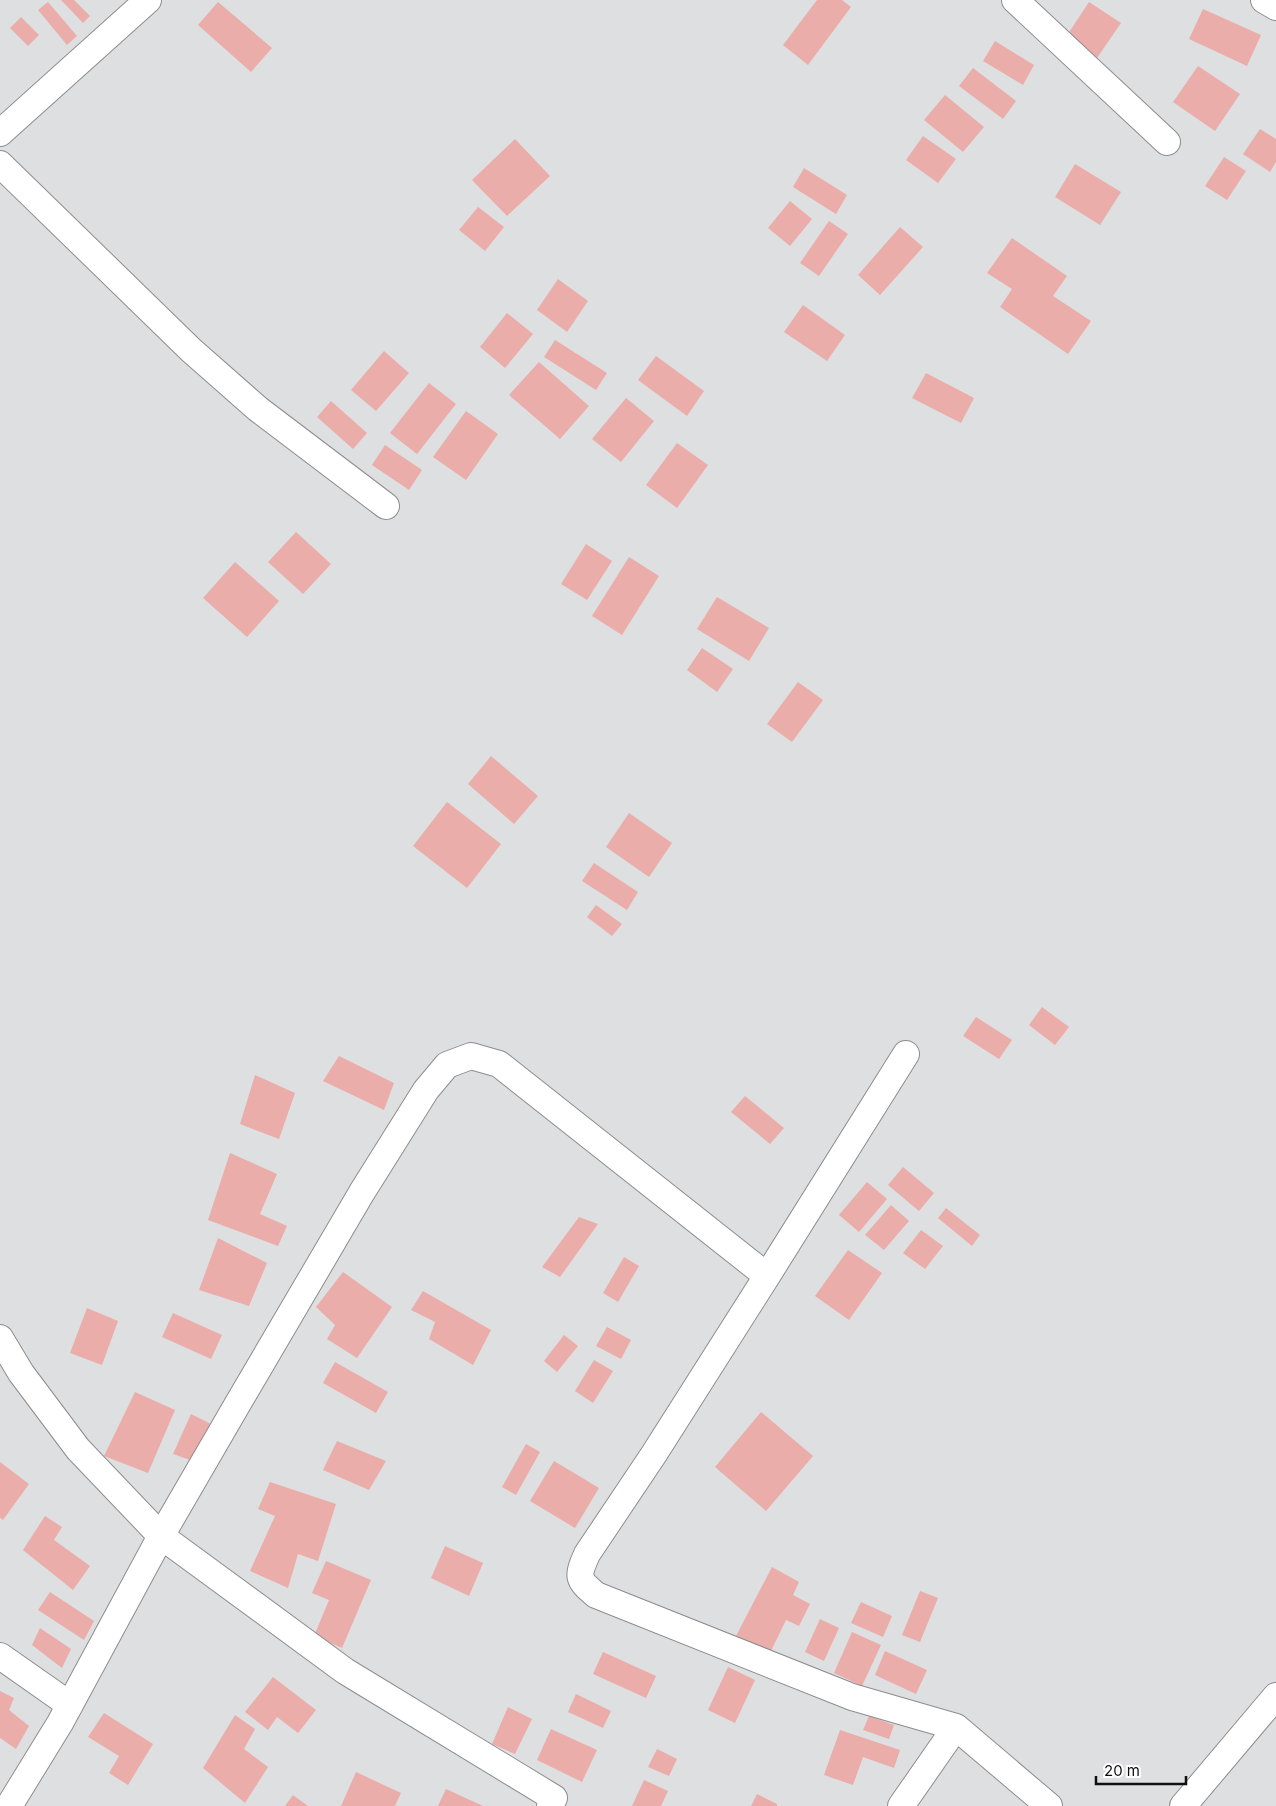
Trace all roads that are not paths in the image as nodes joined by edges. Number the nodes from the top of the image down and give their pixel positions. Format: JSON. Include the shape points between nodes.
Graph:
{"nodes":[{"id":1,"x":148,"y":0,"type":"edge"},
{"id":2,"x":1015,"y":0,"type":"edge"},
{"id":3,"x":1264,"y":0,"type":"edge"},
{"id":4,"x":1276,"y":7,"type":"edge"},
{"id":5,"x":0,"y":133,"type":"edge"},
{"id":6,"x":1167,"y":142,"type":"dead end"},
{"id":7,"x":0,"y":164,"type":"edge"},
{"id":8,"x":386,"y":506,"type":"dead end"},
{"id":9,"x":906,"y":1054,"type":"dead end"},
{"id":10,"x":767,"y":1276,"type":"junction"},
{"id":11,"x":0,"y":1338,"type":"edge"},
{"id":12,"x":161,"y":1536,"type":"junction"},
{"id":13,"x":0,"y":1656,"type":"edge"},
{"id":14,"x":1276,"y":1696,"type":"edge"},
{"id":15,"x":70,"y":1705,"type":"junction"},
{"id":16,"x":956,"y":1727,"type":"junction"},
{"id":17,"x":557,"y":1803,"type":"edge"},
{"id":18,"x":8,"y":1806,"type":"edge"},
{"id":19,"x":901,"y":1806,"type":"edge"},
{"id":20,"x":1049,"y":1806,"type":"edge"},
{"id":21,"x":1183,"y":1806,"type":"edge"}],
"edges":[{"from":1,"to":5,"type":"street"},
{"from":2,"to":6,"type":"street"},
{"from":3,"to":4,"type":"street"},
{"from":7,"to":8,"type":"street","via":[[191,350],[258,409]]},
{"from":9,"to":10,"type":"street"},
{"from":10,"to":12,"type":"street","via":[[499,1064],[471,1056],[447,1065],[426,1090],[362,1192]]},
{"from":10,"to":16,"type":"street","via":[[586,1554],[579,1573],[581,1583],[596,1595],[852,1697]]},
{"from":11,"to":12,"type":"street","via":[[78,1449]]},
{"from":12,"to":15,"type":"street"},
{"from":12,"to":17,"type":"street","via":[[345,1671]]},
{"from":13,"to":15,"type":"street"},
{"from":14,"to":21,"type":"street"},
{"from":15,"to":18,"type":"street"},
{"from":16,"to":19,"type":"street"},
{"from":16,"to":20,"type":"street"}]}
